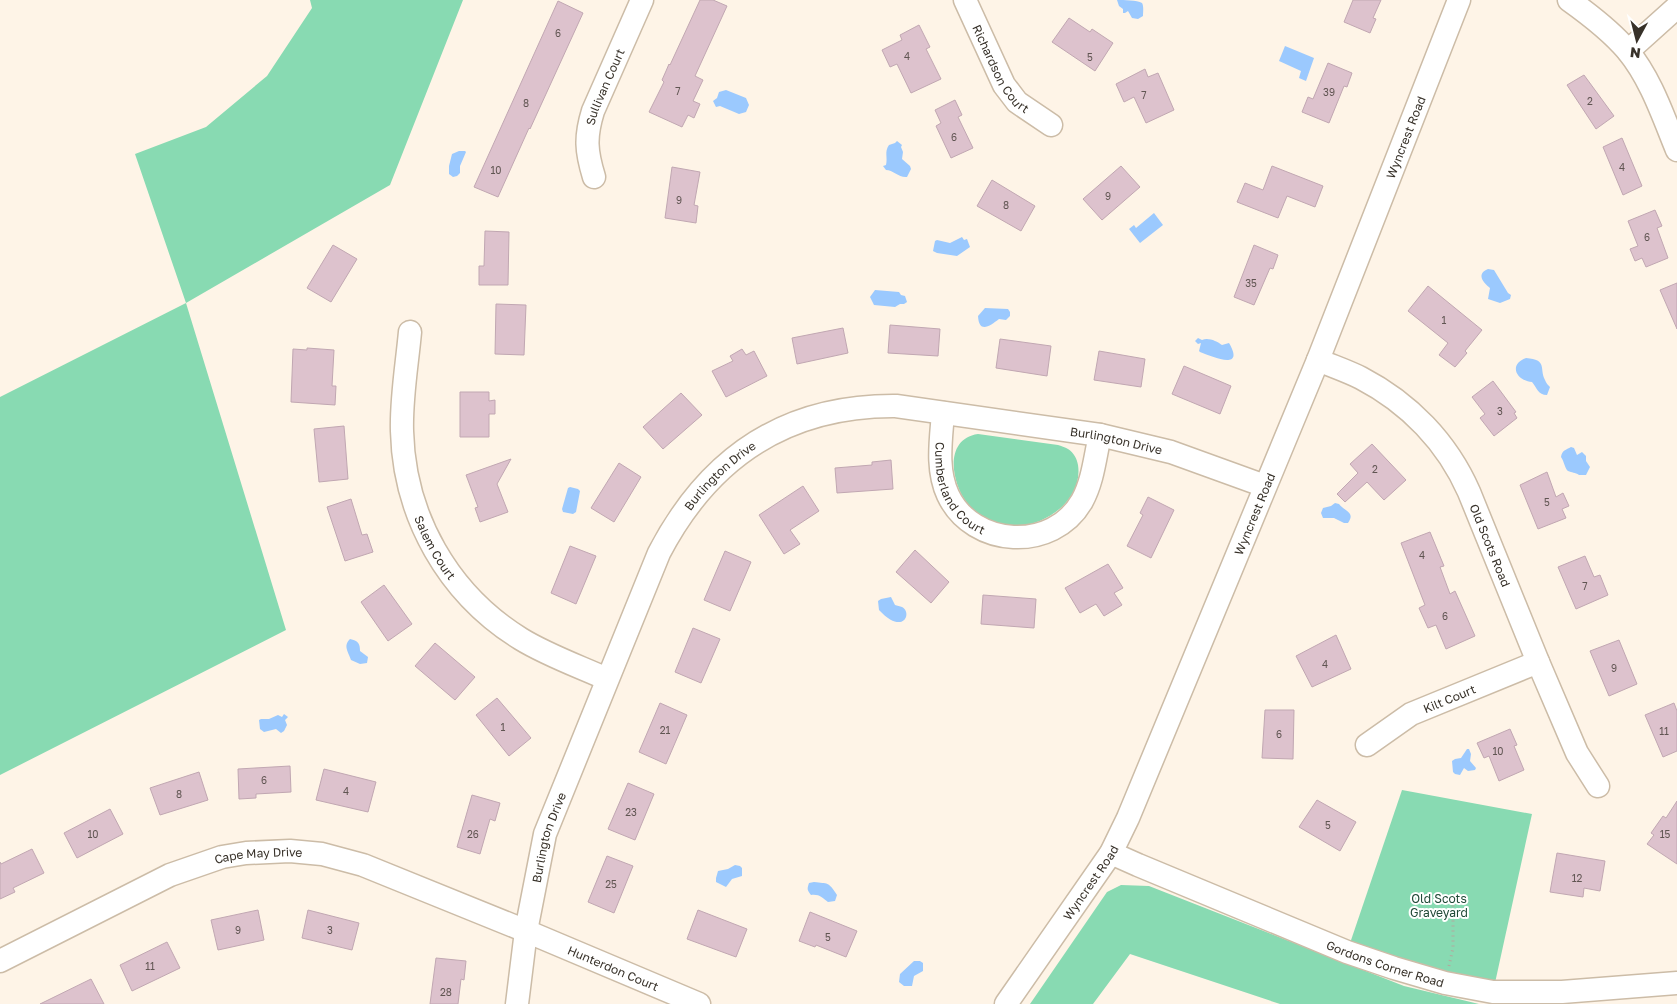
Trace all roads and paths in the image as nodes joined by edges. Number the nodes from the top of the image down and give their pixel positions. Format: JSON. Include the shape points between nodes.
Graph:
{"nodes":[{"id":1,"x":642,"y":0,"type":"edge"},
{"id":2,"x":965,"y":0,"type":"edge"},
{"id":3,"x":1459,"y":0,"type":"edge"},
{"id":4,"x":1569,"y":0,"type":"edge"},
{"id":5,"x":1677,"y":7,"type":"edge"},
{"id":6,"x":1628,"y":51,"type":"junction"},
{"id":7,"x":1051,"y":125,"type":"dead end"},
{"id":8,"x":1677,"y":150,"type":"edge"},
{"id":9,"x":594,"y":177,"type":"dead end"},
{"id":10,"x":410,"y":332,"type":"dead end"},
{"id":11,"x":1318,"y":360,"type":"junction"},
{"id":12,"x":943,"y":413,"type":"junction"},
{"id":13,"x":1100,"y":435,"type":"junction"},
{"id":14,"x":1265,"y":486,"type":"junction"},
{"id":15,"x":1538,"y":662,"type":"junction"},
{"id":16,"x":607,"y":679,"type":"junction"},
{"id":17,"x":1367,"y":745,"type":"dead end"},
{"id":18,"x":1598,"y":786,"type":"dead end"},
{"id":19,"x":1111,"y":853,"type":"junction"},
{"id":20,"x":1453,"y":900,"type":"dead end"},
{"id":21,"x":526,"y":931,"type":"junction"},
{"id":22,"x":0,"y":961,"type":"edge"},
{"id":23,"x":1450,"y":964,"type":"dead end"},
{"id":24,"x":1677,"y":983,"type":"edge"},
{"id":25,"x":517,"y":1004,"type":"edge"},
{"id":26,"x":699,"y":1004,"type":"edge"},
{"id":27,"x":1006,"y":1004,"type":"edge"}],
"edges":[{"from":1,"to":9,"type":"street","name":"Sullivan Court","via":[[587,129],[586,141]]},
{"from":2,"to":7,"type":"street","name":"Richardson Court","via":[[1004,85],[1017,102]]},
{"from":3,"to":11,"type":"street","name":"Wyncrest Road"},
{"from":4,"to":6,"type":"street","via":[[1594,18]]},
{"from":5,"to":6,"type":"street"},
{"from":6,"to":8,"type":"street","via":[[1647,81]]},
{"from":10,"to":16,"type":"street","name":"Salem Court","via":[[403,400],[403,456],[412,500],[431,544],[461,588],[498,623],[520,639]]},
{"from":11,"to":14,"type":"street","name":"Wyncrest Road"},
{"from":11,"to":15,"type":"street","name":"Old Scots Road","via":[[1360,377],[1393,397],[1419,418],[1445,449],[1463,478]]},
{"from":12,"to":13,"type":"street","name":"Burlington Drive"},
{"from":12,"to":13,"type":"street","name":"Cumberland Court","via":[[941,474],[947,493],[962,514],[975,525],[999,536],[1040,534],[1069,517],[1087,490]]},
{"from":12,"to":16,"type":"street","name":"Burlington Drive","via":[[896,406],[855,408],[798,422],[740,452],[707,482],[671,530]]},
{"from":13,"to":14,"type":"street","name":"Burlington Drive","via":[[1171,452]]},
{"from":14,"to":19,"type":"street","name":"Wyncrest Road"},
{"from":15,"to":17,"type":"street","name":"Kilt Court","via":[[1411,714]]},
{"from":15,"to":18,"type":"street","name":"Old Scots Road","via":[[1577,752]]},
{"from":16,"to":21,"type":"street","name":"Burlington Drive","via":[[545,834]]},
{"from":19,"to":24,"type":"street","name":"Gordons Corner Road","via":[[1347,952],[1445,983],[1493,992],[1562,992]]},
{"from":19,"to":27,"type":"street","name":"Wyncrest Road"},
{"from":20,"to":23,"type":"path"},
{"from":21,"to":22,"type":"street","name":"Cape May Drive","via":[[343,858],[290,851],[246,853],[203,862],[170,875]]},
{"from":21,"to":25,"type":"street","name":"Burlington Drive"},
{"from":21,"to":26,"type":"street","name":"Hunterdon Court"}]}
